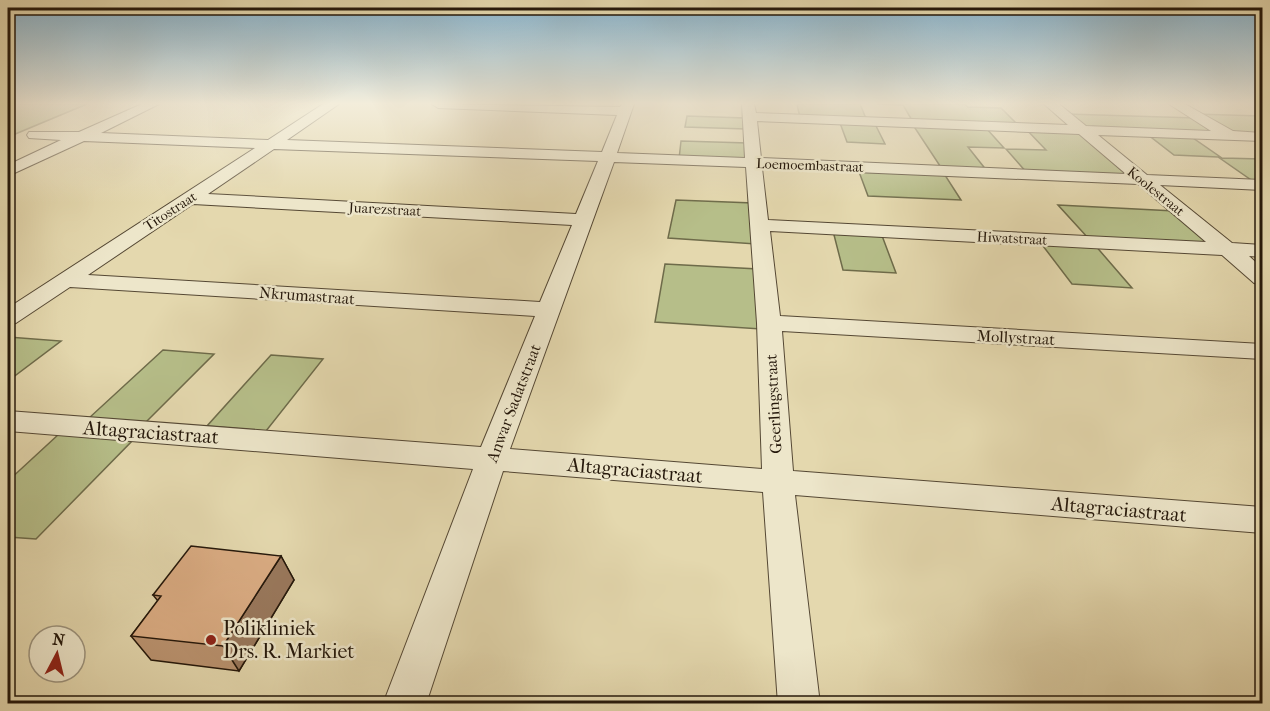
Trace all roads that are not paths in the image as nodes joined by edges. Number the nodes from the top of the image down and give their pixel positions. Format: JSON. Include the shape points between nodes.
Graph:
{"nodes":[{"id":1,"x":80,"y":137,"type":"edge"},
{"id":2,"x":86,"y":137,"type":"edge"},
{"id":3,"x":282,"y":137,"type":"edge"},
{"id":4,"x":614,"y":137,"type":"edge"},
{"id":5,"x":751,"y":137,"type":"edge"},
{"id":6,"x":1091,"y":137,"type":"edge"},
{"id":7,"x":273,"y":143,"type":"junction"},
{"id":8,"x":606,"y":157,"type":"junction"},
{"id":9,"x":753,"y":163,"type":"junction"},
{"id":10,"x":8,"y":171,"type":"edge"},
{"id":11,"x":1142,"y":180,"type":"junction"},
{"id":12,"x":1263,"y":185,"type":"edge"},
{"id":13,"x":189,"y":198,"type":"junction"},
{"id":14,"x":582,"y":220,"type":"junction"},
{"id":15,"x":761,"y":225,"type":"junction"},
{"id":16,"x":1228,"y":249,"type":"junction"},
{"id":17,"x":1263,"y":251,"type":"edge"},
{"id":18,"x":1263,"y":278,"type":"edge"},
{"id":19,"x":65,"y":280,"type":"junction"},
{"id":20,"x":549,"y":310,"type":"junction"},
{"id":21,"x":8,"y":318,"type":"edge"},
{"id":22,"x":768,"y":323,"type":"junction"},
{"id":23,"x":1263,"y":351,"type":"edge"},
{"id":24,"x":8,"y":421,"type":"edge"},
{"id":25,"x":492,"y":458,"type":"junction"},
{"id":26,"x":778,"y":482,"type":"junction"},
{"id":27,"x":1263,"y":520,"type":"edge"},
{"id":28,"x":404,"y":704,"type":"edge"},
{"id":29,"x":799,"y":704,"type":"edge"}],
"edges":[{"from":1,"to":10,"type":"street"},
{"from":2,"to":7,"type":"street","name":"Loemoembastraat"},
{"from":3,"to":7,"type":"street","name":"Titostraat"},
{"from":4,"to":8,"type":"street","name":"Anwar Sadatstraat"},
{"from":5,"to":9,"type":"street","name":"Geerlingstraat"},
{"from":6,"to":11,"type":"street","name":"Koolestraat"},
{"from":7,"to":8,"type":"street","name":"Loemoembastraat"},
{"from":7,"to":13,"type":"street","name":"Titostraat"},
{"from":8,"to":9,"type":"street","name":"Loemoembastraat"},
{"from":8,"to":14,"type":"street","name":"Anwar Sadatstraat"},
{"from":9,"to":11,"type":"street","name":"Loemoembastraat"},
{"from":9,"to":15,"type":"street","name":"Geerlingstraat"},
{"from":11,"to":12,"type":"street","name":"Loemoembastraat"},
{"from":11,"to":16,"type":"street","name":"Koolestraat"},
{"from":13,"to":14,"type":"street","name":"Juarezstraat"},
{"from":13,"to":19,"type":"street","name":"Titostraat"},
{"from":14,"to":20,"type":"street","name":"Anwar Sadatstraat"},
{"from":15,"to":16,"type":"street","name":"Hiwatstraat"},
{"from":15,"to":22,"type":"street","name":"Geerlingstraat"},
{"from":16,"to":17,"type":"street","name":"Hiwatstraat"},
{"from":16,"to":18,"type":"street","name":"Koolestraat"},
{"from":19,"to":20,"type":"street","name":"Nkrumastraat"},
{"from":19,"to":21,"type":"street","name":"Titostraat"},
{"from":20,"to":25,"type":"street","name":"Anwar Sadatstraat"},
{"from":22,"to":23,"type":"street","name":"Mollystraat"},
{"from":22,"to":26,"type":"street","name":"Geerlingstraat"},
{"from":24,"to":25,"type":"street","name":"Altagraciastraat"},
{"from":25,"to":26,"type":"street","name":"Altagraciastraat"},
{"from":25,"to":28,"type":"street","name":"Anwar Sadatstraat"},
{"from":26,"to":27,"type":"street","name":"Altagraciastraat"},
{"from":26,"to":29,"type":"street","name":"Geerlingstraat"}]}
